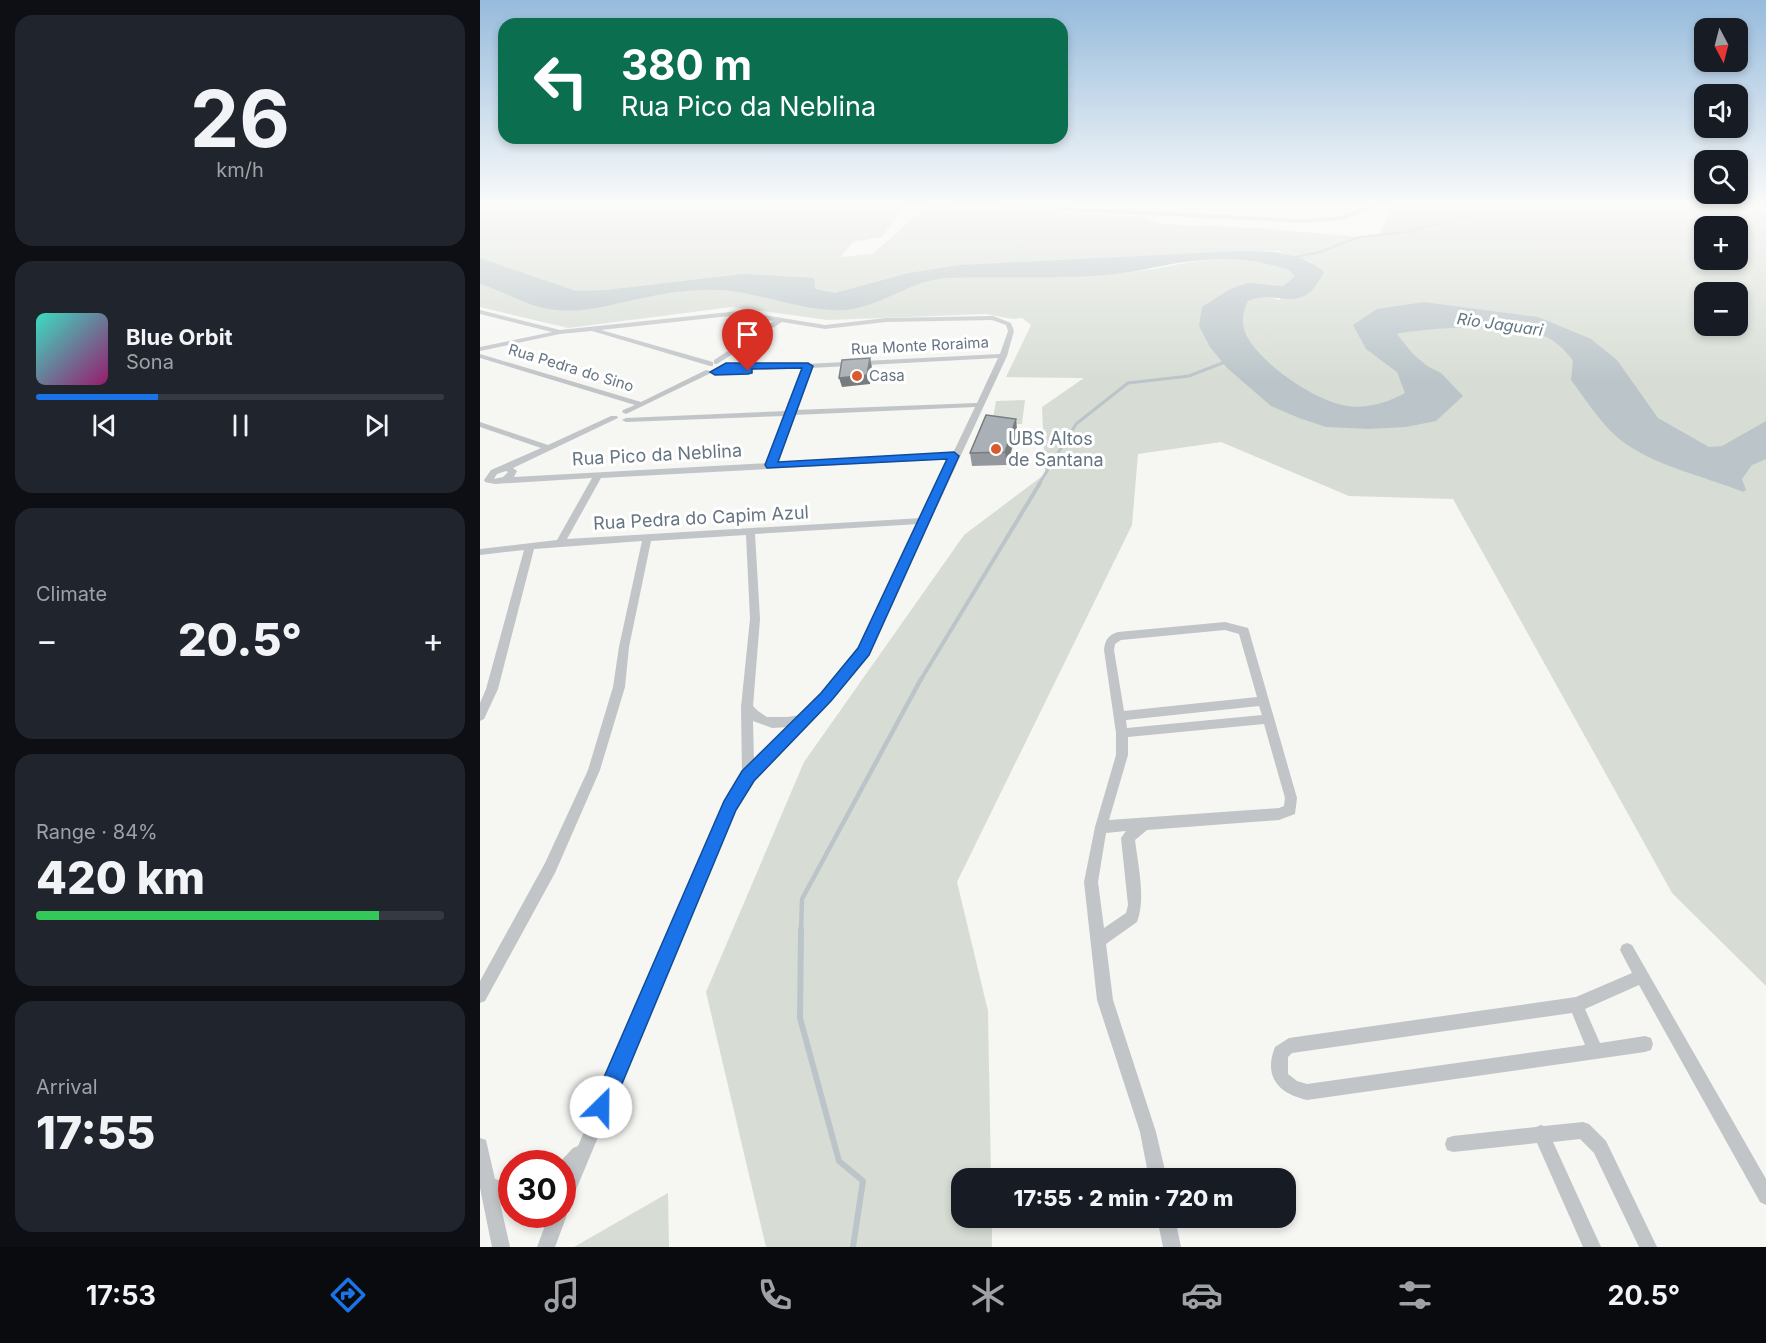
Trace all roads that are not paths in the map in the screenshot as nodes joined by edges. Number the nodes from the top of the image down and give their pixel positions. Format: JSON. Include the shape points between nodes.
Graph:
{"nodes":[{"id":1,"x":482,"y":314,"type":"edge"},
{"id":2,"x":780,"y":320,"type":"junction"},
{"id":3,"x":638,"y":323,"type":"junction"},
{"id":4,"x":591,"y":329,"type":"junction"},
{"id":5,"x":560,"y":333,"type":"junction"},
{"id":6,"x":621,"y":339,"type":"junction"},
{"id":7,"x":505,"y":344,"type":"junction"},
{"id":8,"x":480,"y":350,"type":"edge"},
{"id":9,"x":480,"y":356,"type":"edge"},
{"id":10,"x":1003,"y":356,"type":"junction"},
{"id":11,"x":492,"y":358,"type":"junction"},
{"id":12,"x":808,"y":366,"type":"junction"},
{"id":13,"x":713,"y":368,"type":"junction"},
{"id":14,"x":767,"y":368,"type":"junction"},
{"id":15,"x":641,"y":404,"type":"junction"},
{"id":16,"x":977,"y":405,"type":"junction"},
{"id":17,"x":789,"y":413,"type":"junction"},
{"id":18,"x":626,"y":416,"type":"junction"},
{"id":19,"x":480,"y":424,"type":"edge"},
{"id":20,"x":548,"y":448,"type":"junction"},
{"id":21,"x":954,"y":456,"type":"junction"},
{"id":22,"x":771,"y":465,"type":"junction"},
{"id":23,"x":506,"y":468,"type":"junction"},
{"id":24,"x":598,"y":475,"type":"junction"},
{"id":25,"x":505,"y":480,"type":"junction"},
{"id":26,"x":485,"y":482,"type":"edge"},
{"id":27,"x":924,"y":521,"type":"junction"},
{"id":28,"x":750,"y":531,"type":"junction"},
{"id":29,"x":647,"y":540,"type":"junction"},
{"id":30,"x":560,"y":543,"type":"junction"},
{"id":31,"x":530,"y":546,"type":"junction"},
{"id":32,"x":480,"y":552,"type":"edge"},
{"id":33,"x":1264,"y":701,"type":"junction"},
{"id":34,"x":747,"y":707,"type":"junction"},
{"id":35,"x":480,"y":716,"type":"edge"},
{"id":36,"x":1119,"y":716,"type":"junction"},
{"id":37,"x":803,"y":719,"type":"junction"},
{"id":38,"x":1269,"y":719,"type":"junction"},
{"id":39,"x":1122,"y":733,"type":"junction"},
{"id":40,"x":748,"y":776,"type":"junction"},
{"id":41,"x":1146,"y":823,"type":"junction"},
{"id":42,"x":1101,"y":827,"type":"junction"},
{"id":43,"x":1098,"y":941,"type":"junction"},
{"id":44,"x":1627,"y":950,"type":"dead end"},
{"id":45,"x":1641,"y":977,"type":"junction"},
{"id":46,"x":480,"y":996,"type":"edge"},
{"id":47,"x":1576,"y":1005,"type":"junction"},
{"id":48,"x":1645,"y":1044,"type":"dead end"},
{"id":49,"x":1596,"y":1051,"type":"junction"},
{"id":50,"x":1541,"y":1133,"type":"junction"},
{"id":51,"x":1453,"y":1144,"type":"dead end"},
{"id":52,"x":480,"y":1146,"type":"edge"},
{"id":53,"x":583,"y":1150,"type":"junction"},
{"id":54,"x":576,"y":1157,"type":"edge"},
{"id":55,"x":576,"y":1168,"type":"edge"},
{"id":56,"x":1156,"y":1168,"type":"edge"},
{"id":57,"x":490,"y":1186,"type":"junction"},
{"id":58,"x":498,"y":1189,"type":"edge"},
{"id":59,"x":1766,"y":1196,"type":"edge"},
{"id":60,"x":553,"y":1228,"type":"edge"},
{"id":61,"x":1168,"y":1228,"type":"edge"},
{"id":62,"x":501,"y":1247,"type":"edge"},
{"id":63,"x":546,"y":1247,"type":"edge"},
{"id":64,"x":1172,"y":1247,"type":"edge"},
{"id":65,"x":1592,"y":1247,"type":"edge"},
{"id":66,"x":1648,"y":1247,"type":"edge"}],
"edges":[{"from":1,"to":5,"type":"street"},
{"from":2,"to":3,"type":"street","via":[[739,313]]},
{"from":2,"to":10,"type":"street","via":[[825,327],[886,320],[993,318],[1011,328]]},
{"from":2,"to":13,"type":"street"},
{"from":3,"to":4,"type":"street"},
{"from":3,"to":6,"type":"street"},
{"from":4,"to":5,"type":"street"},
{"from":4,"to":6,"type":"street","name":"Rua Monte Roraima"},
{"from":5,"to":7,"type":"street"},
{"from":6,"to":13,"type":"street","name":"Rua Monte Roraima"},
{"from":7,"to":8,"type":"street"},
{"from":7,"to":11,"type":"street","name":"Rua Pedra do Sino"},
{"from":9,"to":11,"type":"street","name":"Rua Pedra do Sino"},
{"from":10,"to":12,"type":"street","name":"Rua Monte Roraima"},
{"from":10,"to":16,"type":"street"},
{"from":11,"to":15,"type":"street","name":"Rua Pedra do Sino"},
{"from":12,"to":14,"type":"street","name":"Rua Monte Roraima"},
{"from":12,"to":17,"type":"street"},
{"from":13,"to":14,"type":"street","name":"Rua Monte Roraima"},
{"from":13,"to":14,"type":"street","name":"Rua Monte Roraima"},
{"from":13,"to":15,"type":"street"},
{"from":15,"to":18,"type":"street"},
{"from":16,"to":17,"type":"street"},
{"from":16,"to":21,"type":"street"},
{"from":17,"to":18,"type":"street"},
{"from":17,"to":22,"type":"street"},
{"from":18,"to":20,"type":"street"},
{"from":19,"to":20,"type":"street"},
{"from":20,"to":23,"type":"street"},
{"from":21,"to":22,"type":"street","name":"Rua Pico da Neblina"},
{"from":21,"to":27,"type":"street"},
{"from":22,"to":24,"type":"street","name":"Rua Pico da Neblina"},
{"from":23,"to":25,"type":"street","via":[[513,473]]},
{"from":23,"to":26,"type":"street","via":[[494,472]]},
{"from":24,"to":25,"type":"street","name":"Rua Pico da Neblina"},
{"from":24,"to":30,"type":"street"},
{"from":25,"to":26,"type":"street","name":"Rua Pico da Neblina"},
{"from":27,"to":28,"type":"street","name":"Rua Pedra do Capim Azul"},
{"from":27,"to":37,"type":"street","via":[[864,651]]},
{"from":28,"to":29,"type":"street","name":"Rua Pedra do Capim Azul"},
{"from":28,"to":34,"type":"street","via":[[755,619]]},
{"from":29,"to":30,"type":"street","name":"Rua Pedra do Capim Azul"},
{"from":29,"to":46,"type":"street","via":[[619,687],[594,770],[550,868]]},
{"from":30,"to":31,"type":"street","name":"Rua Pedra do Capim Azul"},
{"from":31,"to":32,"type":"street","name":"Rua Pedra do Capim Azul"},
{"from":31,"to":35,"type":"street","via":[[492,689]]},
{"from":33,"to":36,"type":"street"},
{"from":33,"to":36,"type":"street","via":[[1240,628],[1159,630],[1118,636],[1110,642]]},
{"from":33,"to":38,"type":"street"},
{"from":34,"to":37,"type":"street","via":[[756,719],[766,723]]},
{"from":34,"to":40,"type":"street"},
{"from":36,"to":39,"type":"street"},
{"from":37,"to":40,"type":"street"},
{"from":38,"to":39,"type":"street"},
{"from":38,"to":41,"type":"street","via":[[1291,798],[1290,810]]},
{"from":39,"to":42,"type":"street","via":[[1122,755]]},
{"from":40,"to":53,"type":"street","via":[[730,806]]},
{"from":41,"to":42,"type":"street"},
{"from":41,"to":43,"type":"street","via":[[1128,837],[1135,905],[1132,917]]},
{"from":42,"to":43,"type":"street","via":[[1091,882]]},
{"from":43,"to":56,"type":"street","via":[[1105,1000],[1148,1132]]},
{"from":44,"to":45,"type":"street"},
{"from":45,"to":47,"type":"street"},
{"from":45,"to":59,"type":"street"},
{"from":47,"to":49,"type":"street"},
{"from":47,"to":49,"type":"street","via":[[1289,1046],[1281,1053],[1278,1067],[1292,1090],[1307,1092]]},
{"from":48,"to":49,"type":"street"},
{"from":50,"to":51,"type":"street"},
{"from":50,"to":65,"type":"street"},
{"from":50,"to":66,"type":"street","via":[[1575,1129],[1591,1136]]},
{"from":52,"to":57,"type":"street"},
{"from":53,"to":54,"type":"street"},
{"from":53,"to":55,"type":"street"},
{"from":57,"to":58,"type":"street"},
{"from":57,"to":62,"type":"street"},
{"from":60,"to":63,"type":"street"},
{"from":61,"to":64,"type":"street"}]}
